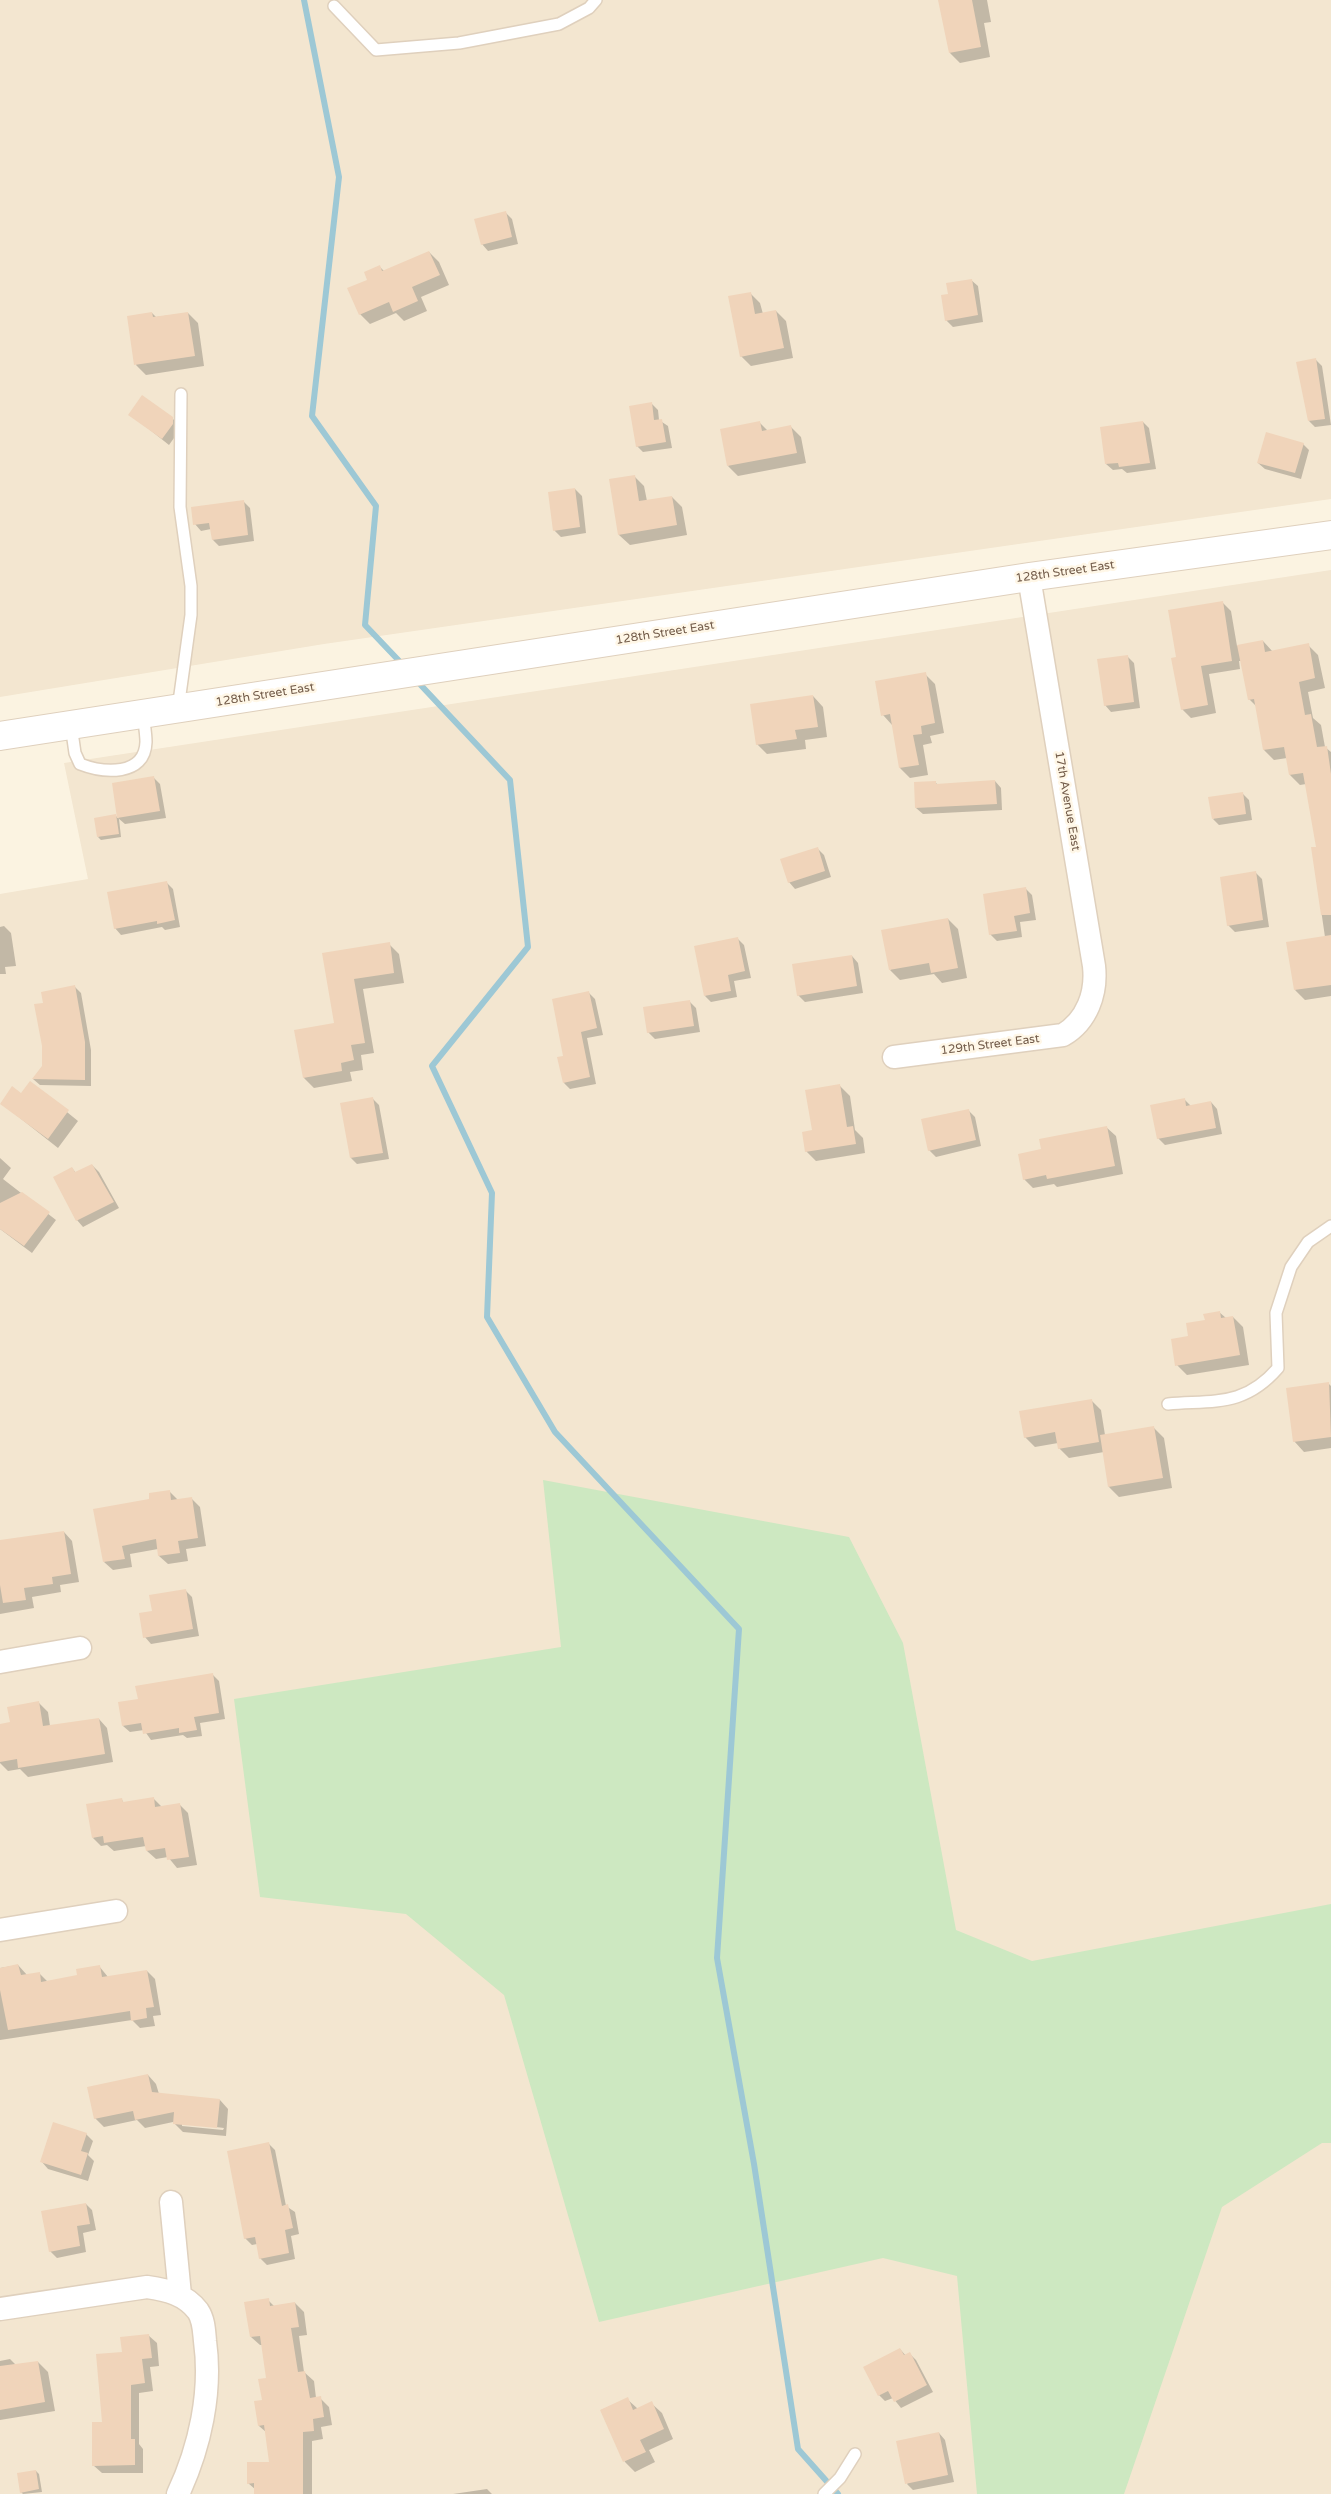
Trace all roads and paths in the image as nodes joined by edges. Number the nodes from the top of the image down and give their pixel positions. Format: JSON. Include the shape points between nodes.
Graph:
{"nodes":[{"id":1,"x":596,"y":0,"type":"edge"},
{"id":2,"x":334,"y":6,"type":"dead end"},
{"id":3,"x":181,"y":394,"type":"dead end"},
{"id":4,"x":1331,"y":535,"type":"edge"},
{"id":5,"x":1029,"y":577,"type":"junction"},
{"id":6,"x":178,"y":709,"type":"junction"},
{"id":7,"x":143,"y":714,"type":"junction"},
{"id":8,"x":71,"y":725,"type":"junction"},
{"id":9,"x":0,"y":736,"type":"edge"},
{"id":10,"x":1080,"y":1021,"type":"joint"},
{"id":11,"x":894,"y":1057,"type":"dead end"},
{"id":12,"x":1331,"y":1226,"type":"edge"},
{"id":13,"x":1168,"y":1404,"type":"dead end"},
{"id":14,"x":80,"y":1648,"type":"dead end"},
{"id":15,"x":0,"y":1662,"type":"edge"},
{"id":16,"x":116,"y":1911,"type":"dead end"},
{"id":17,"x":0,"y":1930,"type":"edge"},
{"id":18,"x":171,"y":2202,"type":"dead end"},
{"id":19,"x":180,"y":2295,"type":"junction"},
{"id":20,"x":0,"y":2309,"type":"edge"},
{"id":21,"x":856,"y":2454,"type":"dead end"},
{"id":22,"x":178,"y":2494,"type":"edge"},
{"id":23,"x":824,"y":2494,"type":"edge"}],
"edges":[{"from":1,"to":2,"type":"lane","via":[[589,8],[558,24],[459,43],[376,50]]},
{"from":3,"to":6,"type":"lane","via":[[180,507],[191,615]]},
{"from":4,"to":5,"type":"street","name":"128th Street East"},
{"from":5,"to":6,"type":"street","name":"128th Street East"},
{"from":5,"to":10,"type":"street","name":"17th Avenue East","via":[[1094,966],[1094,992]]},
{"from":6,"to":7,"type":"street","name":"128th Street East"},
{"from":7,"to":8,"type":"street","name":"128th Street East"},
{"from":7,"to":8,"type":"lane","via":[[146,743],[140,760],[129,768],[114,772],[80,764]]},
{"from":8,"to":9,"type":"street","name":"128th Street East"},
{"from":10,"to":11,"type":"street","name":"129th Street East","via":[[1063,1035]]},
{"from":12,"to":13,"type":"lane","via":[[1308,1242],[1291,1267],[1276,1313],[1278,1368],[1265,1383],[1240,1398]]},
{"from":14,"to":15,"type":"street"},
{"from":16,"to":17,"type":"street"},
{"from":18,"to":19,"type":"street"},
{"from":19,"to":20,"type":"street","via":[[147,2287]]},
{"from":19,"to":22,"type":"street","via":[[199,2312],[207,2357],[201,2426],[190,2468]]},
{"from":21,"to":23,"type":"lane"}]}
